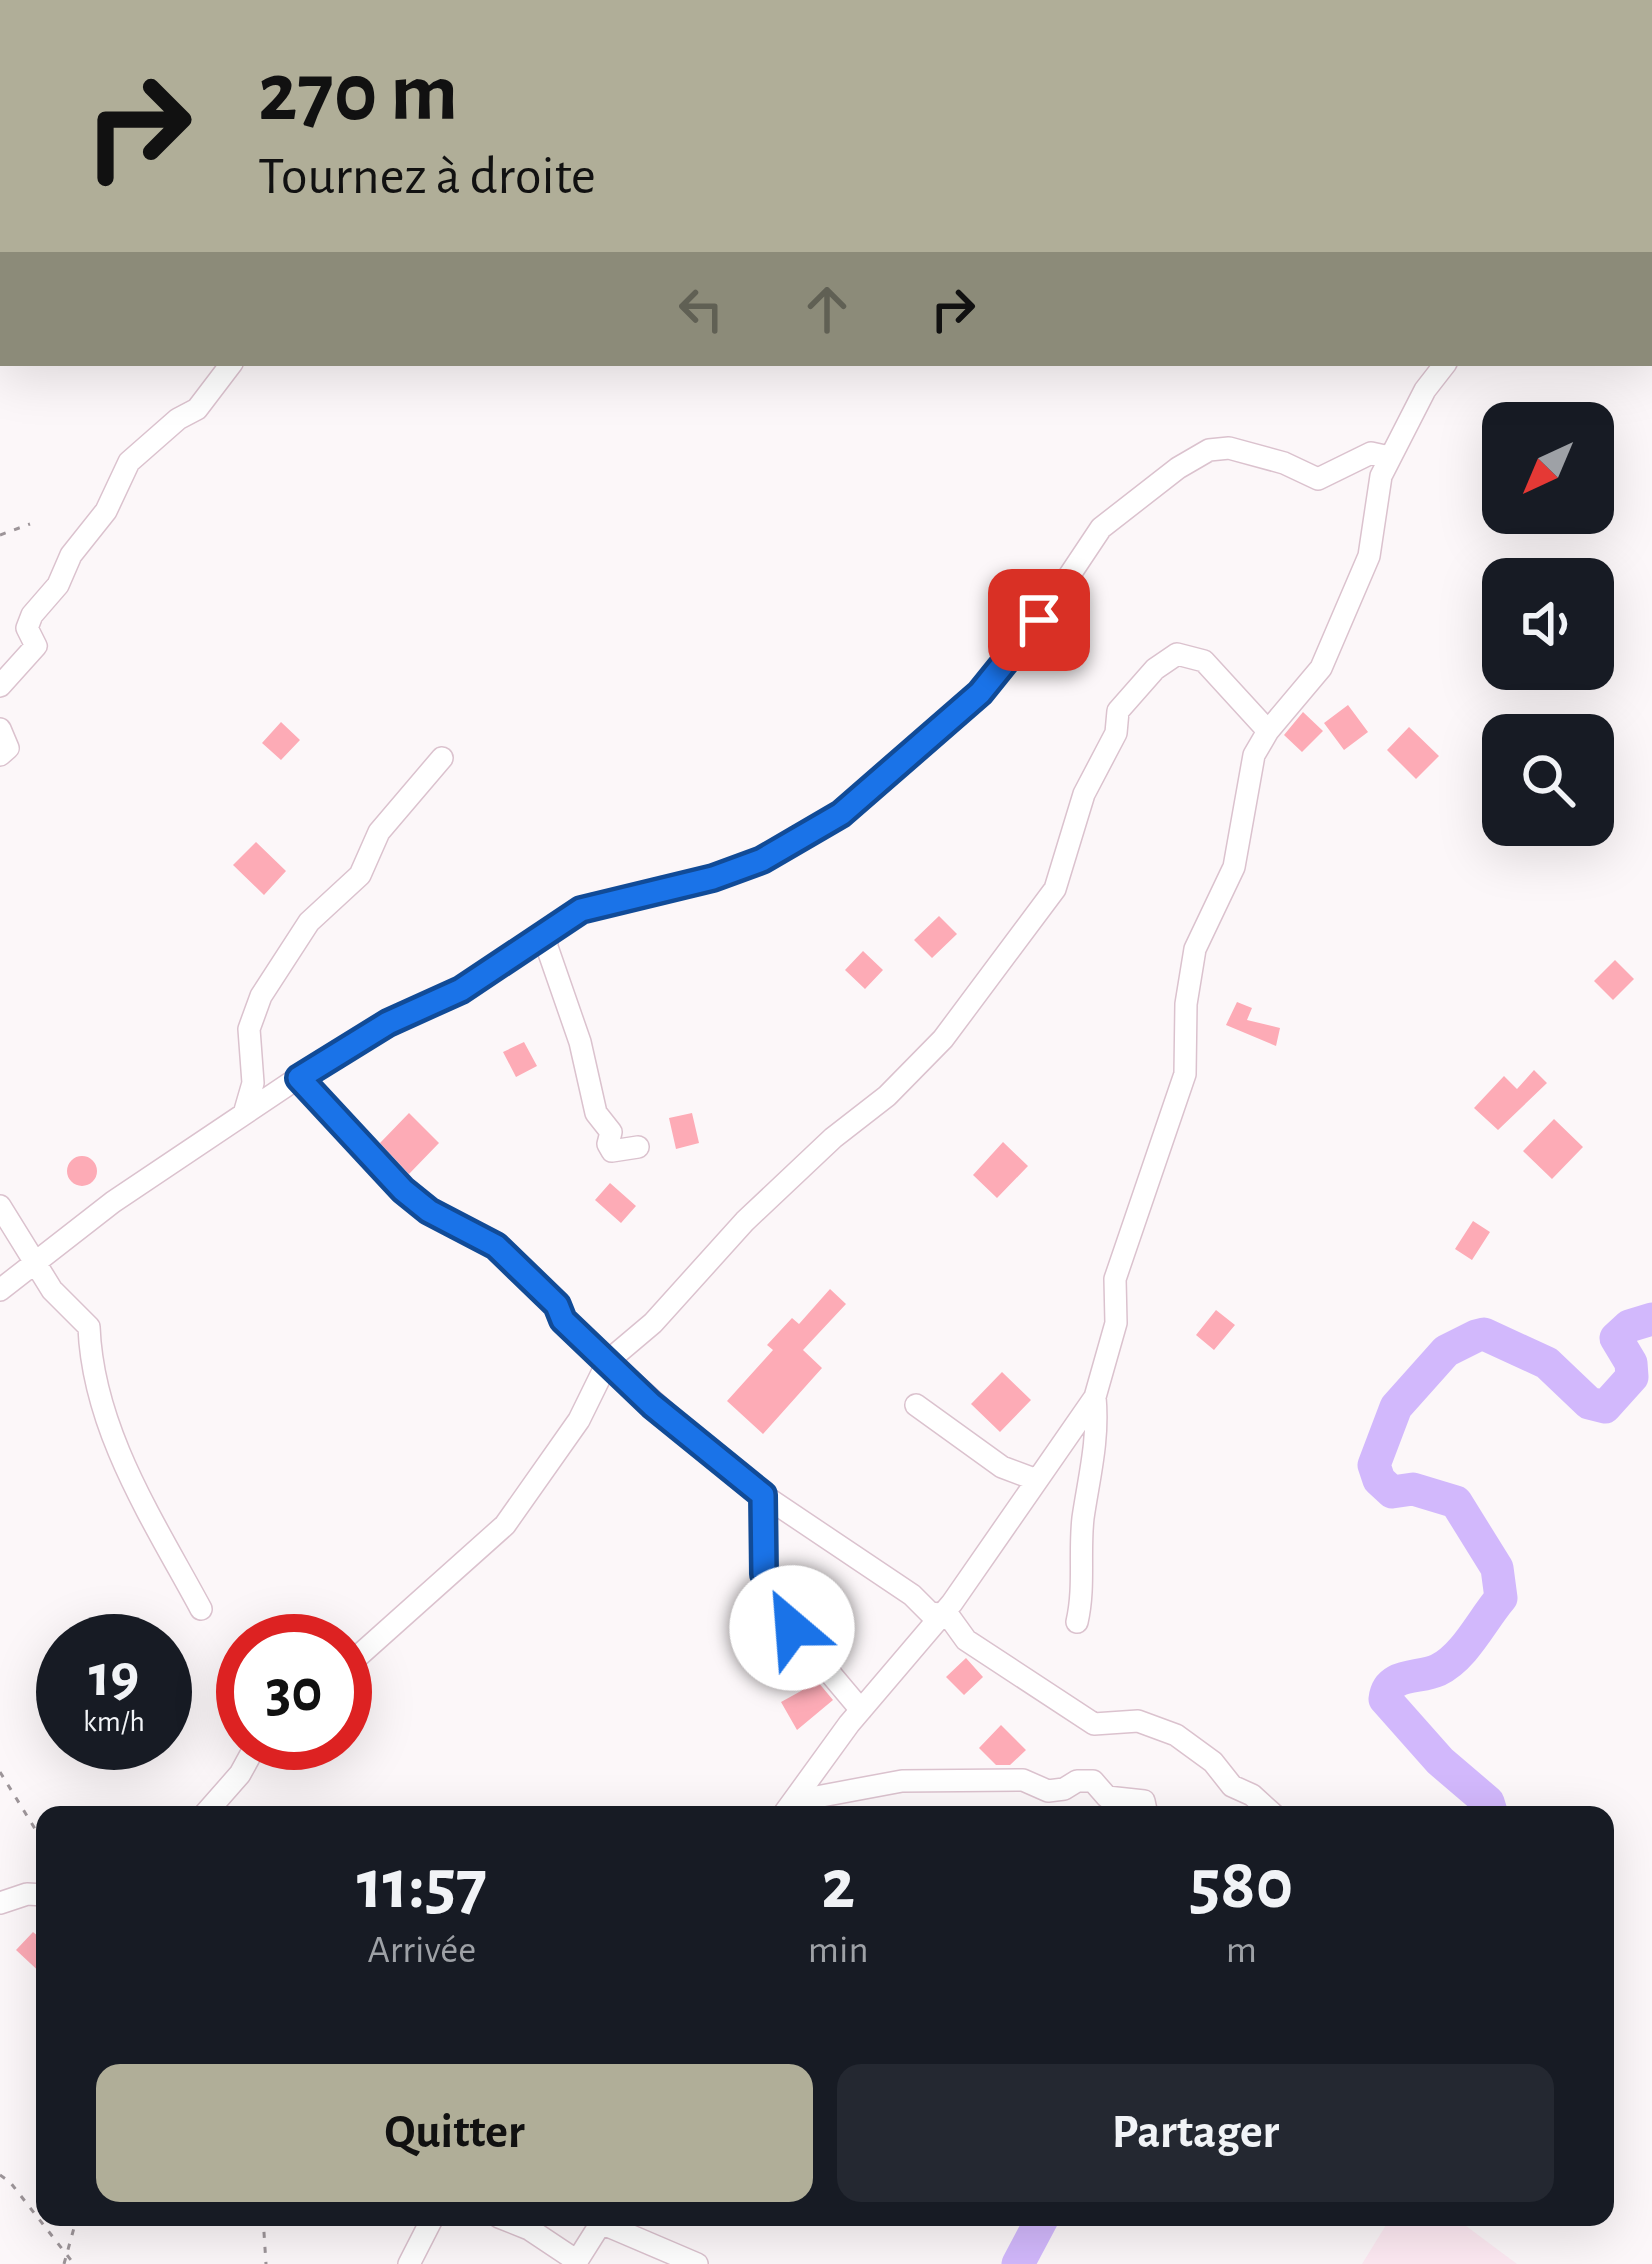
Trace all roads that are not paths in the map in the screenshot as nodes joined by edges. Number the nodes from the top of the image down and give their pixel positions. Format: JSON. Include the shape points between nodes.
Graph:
{"nodes":[{"id":1,"x":230,"y":366,"type":"edge"},
{"id":2,"x":1444,"y":366,"type":"edge"},
{"id":3,"x":1389,"y":457,"type":"junction"},
{"id":4,"x":0,"y":686,"type":"edge"},
{"id":5,"x":0,"y":729,"type":"edge"},
{"id":6,"x":1268,"y":730,"type":"junction"},
{"id":7,"x":0,"y":755,"type":"edge"},
{"id":8,"x":442,"y":758,"type":"dead end"},
{"id":9,"x":547,"y":930,"type":"junction"},
{"id":10,"x":299,"y":1078,"type":"junction"},
{"id":11,"x":244,"y":1114,"type":"junction"},
{"id":12,"x":638,"y":1147,"type":"dead end"},
{"id":13,"x":0,"y":1206,"type":"edge"},
{"id":14,"x":38,"y":1261,"type":"junction"},
{"id":15,"x":0,"y":1290,"type":"edge"},
{"id":16,"x":608,"y":1361,"type":"junction"},
{"id":17,"x":1095,"y":1397,"type":"junction"},
{"id":18,"x":916,"y":1405,"type":"dead end"},
{"id":19,"x":1037,"y":1480,"type":"junction"},
{"id":20,"x":763,"y":1495,"type":"junction"},
{"id":21,"x":201,"y":1609,"type":"dead end"},
{"id":22,"x":942,"y":1614,"type":"junction"},
{"id":23,"x":1077,"y":1622,"type":"dead end"},
{"id":24,"x":372,"y":1644,"type":"edge"},
{"id":25,"x":861,"y":1710,"type":"junction"},
{"id":26,"x":242,"y":1770,"type":"edge"},
{"id":27,"x":212,"y":1806,"type":"edge"},
{"id":28,"x":790,"y":1806,"type":"edge"},
{"id":29,"x":797,"y":1806,"type":"edge"},
{"id":30,"x":1145,"y":1806,"type":"edge"},
{"id":31,"x":1264,"y":1806,"type":"edge"},
{"id":32,"x":36,"y":1894,"type":"edge"},
{"id":33,"x":0,"y":1903,"type":"edge"},
{"id":34,"x":428,"y":2226,"type":"edge"},
{"id":35,"x":522,"y":2226,"type":"edge"},
{"id":36,"x":599,"y":2226,"type":"edge"},
{"id":37,"x":608,"y":2226,"type":"edge"},
{"id":38,"x":409,"y":2264,"type":"edge"},
{"id":39,"x":698,"y":2264,"type":"edge"}],
"edges":[{"from":1,"to":4,"type":"street","via":[[197,409],[129,462],[106,511],[32,615],[27,628],[36,646]]},
{"from":2,"to":3,"type":"street"},
{"from":3,"to":6,"type":"street","via":[[1369,556],[1346,617],[1321,668]]},
{"from":3,"to":9,"type":"street","via":[[1371,453],[1318,479],[1238,449],[1209,450],[1101,528],[980,693],[841,814],[762,860],[581,910]]},
{"from":5,"to":7,"type":"street","via":[[8,748]]},
{"from":6,"to":16,"type":"street","via":[[1204,661],[1177,654],[1155,669],[1118,711],[1055,890],[943,1039]]},
{"from":6,"to":17,"type":"street","via":[[1244,794],[1234,867],[1195,949],[1185,1074],[1114,1280],[1115,1323]]},
{"from":8,"to":11,"type":"street","via":[[379,832],[360,874],[309,922],[261,996],[249,1029],[253,1083]]},
{"from":9,"to":10,"type":"street","via":[[461,990]]},
{"from":9,"to":12,"type":"street","via":[[596,1113],[611,1132],[608,1144],[612,1151]]},
{"from":10,"to":11,"type":"street"},
{"from":10,"to":16,"type":"street","via":[[403,1190],[496,1246]]},
{"from":11,"to":14,"type":"street"},
{"from":13,"to":14,"type":"street"},
{"from":14,"to":15,"type":"street"},
{"from":14,"to":21,"type":"street","via":[[52,1290],[88,1327],[104,1417]]},
{"from":16,"to":20,"type":"street"},
{"from":16,"to":24,"type":"street","via":[[531,1495]]},
{"from":17,"to":19,"type":"street"},
{"from":17,"to":23,"type":"street","via":[[1098,1437],[1088,1467]]},
{"from":18,"to":19,"type":"street","via":[[1002,1467]]},
{"from":19,"to":22,"type":"street"},
{"from":20,"to":22,"type":"street","via":[[923,1609]]},
{"from":20,"to":25,"type":"street","via":[[764,1574],[792,1628]]},
{"from":22,"to":25,"type":"street"},
{"from":22,"to":31,"type":"street","via":[[991,1659],[1094,1724],[1138,1721],[1176,1735]]},
{"from":25,"to":28,"type":"street"},
{"from":26,"to":27,"type":"street"},
{"from":29,"to":30,"type":"street","via":[[902,1780],[1023,1780],[1048,1791],[1093,1781],[1107,1797]]},
{"from":32,"to":33,"type":"street"},
{"from":34,"to":38,"type":"street"},
{"from":35,"to":36,"type":"street","via":[[578,2260]]},
{"from":37,"to":39,"type":"street"}]}
